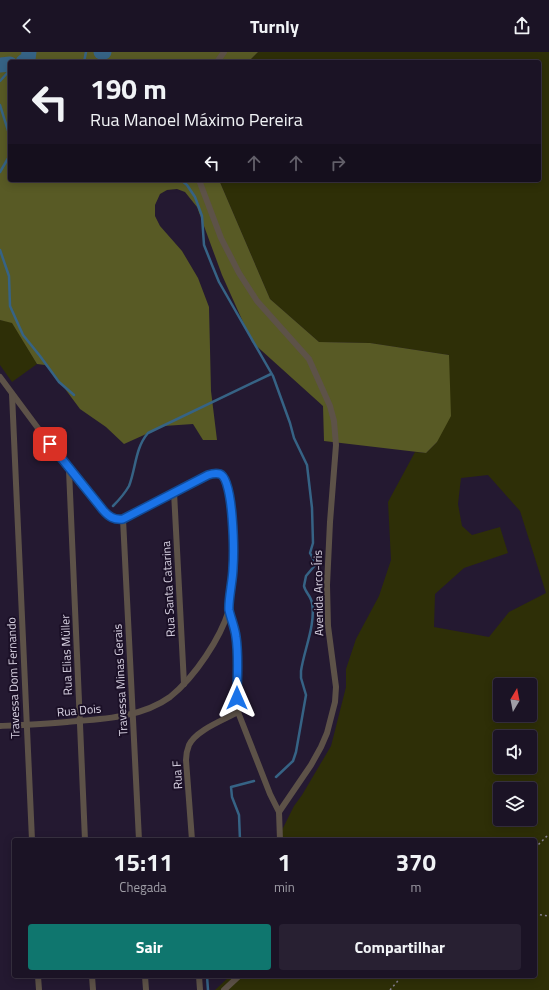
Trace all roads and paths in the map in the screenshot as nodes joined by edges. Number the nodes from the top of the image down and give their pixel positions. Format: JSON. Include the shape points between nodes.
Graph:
{"nodes":[{"id":1,"x":200,"y":182,"type":"edge"},
{"id":2,"x":0,"y":377,"type":"edge"},
{"id":3,"x":12,"y":394,"type":"junction"},
{"id":4,"x":70,"y":470,"type":"junction"},
{"id":5,"x":174,"y":492,"type":"junction"},
{"id":6,"x":123,"y":519,"type":"junction"},
{"id":7,"x":229,"y":610,"type":"junction"},
{"id":8,"x":184,"y":684,"type":"junction"},
{"id":9,"x":238,"y":712,"type":"junction"},
{"id":10,"x":133,"y":714,"type":"junction"},
{"id":11,"x":80,"y":721,"type":"junction"},
{"id":12,"x":26,"y":725,"type":"junction"},
{"id":13,"x":0,"y":726,"type":"edge"},
{"id":14,"x":279,"y":812,"type":"junction"},
{"id":15,"x":549,"y":834,"type":"edge"},
{"id":16,"x":32,"y":838,"type":"edge"},
{"id":17,"x":85,"y":838,"type":"edge"},
{"id":18,"x":139,"y":838,"type":"edge"},
{"id":19,"x":192,"y":838,"type":"edge"},
{"id":20,"x":280,"y":838,"type":"edge"},
{"id":21,"x":537,"y":846,"type":"edge"},
{"id":22,"x":537,"y":914,"type":"edge"},
{"id":23,"x":549,"y":916,"type":"edge"},
{"id":24,"x":38,"y":978,"type":"edge"},
{"id":25,"x":92,"y":978,"type":"edge"},
{"id":26,"x":145,"y":978,"type":"edge"},
{"id":27,"x":199,"y":978,"type":"edge"},
{"id":28,"x":237,"y":978,"type":"edge"},
{"id":29,"x":400,"y":978,"type":"edge"},
{"id":30,"x":39,"y":990,"type":"edge"},
{"id":31,"x":93,"y":990,"type":"edge"},
{"id":32,"x":146,"y":990,"type":"edge"},
{"id":33,"x":200,"y":990,"type":"edge"},
{"id":34,"x":224,"y":990,"type":"edge"},
{"id":35,"x":390,"y":990,"type":"edge"}],
"edges":[{"from":1,"to":14,"type":"street","name":"Avenida Arco-Íris","via":[[221,238],[239,273],[256,301],[309,359],[334,421],[336,445],[327,585],[328,626],[336,695],[322,746]]},
{"from":2,"to":3,"type":"street"},
{"from":3,"to":4,"type":"street"},
{"from":3,"to":12,"type":"street","name":"Travessa Dom Fernando"},
{"from":4,"to":6,"type":"street","via":[[107,515]]},
{"from":4,"to":11,"type":"street","name":"Rua Elias Müller"},
{"from":5,"to":6,"type":"street"},
{"from":5,"to":7,"type":"street","via":[[208,475],[220,474],[226,481],[232,507],[234,566]]},
{"from":5,"to":8,"type":"street","name":"Rua Santa Catarina"},
{"from":6,"to":10,"type":"street","name":"Travessa Minas Gerais"},
{"from":7,"to":8,"type":"street","name":"Rua Dois","via":[[213,646]]},
{"from":7,"to":9,"type":"street","via":[[234,624],[237,650]]},
{"from":8,"to":10,"type":"street","name":"Rua Dois","via":[[169,697]]},
{"from":9,"to":14,"type":"street"},
{"from":9,"to":19,"type":"street","name":"Rua F","via":[[204,730],[193,738],[187,749]]},
{"from":10,"to":11,"type":"street","name":"Rua Dois"},
{"from":10,"to":18,"type":"street","name":"Travessa Minas Gerais"},
{"from":11,"to":12,"type":"street","name":"Rua Dois"},
{"from":11,"to":17,"type":"street","name":"Rua Elias Müller"},
{"from":12,"to":13,"type":"street","name":"Rua Dois"},
{"from":12,"to":16,"type":"street","name":"Travessa Dom Fernando"},
{"from":14,"to":20,"type":"street"},
{"from":15,"to":21,"type":"path"},
{"from":22,"to":23,"type":"path"},
{"from":24,"to":30,"type":"street"},
{"from":25,"to":31,"type":"street"},
{"from":26,"to":32,"type":"street"},
{"from":27,"to":33,"type":"street"},
{"from":28,"to":34,"type":"street"},
{"from":29,"to":35,"type":"path"}]}
